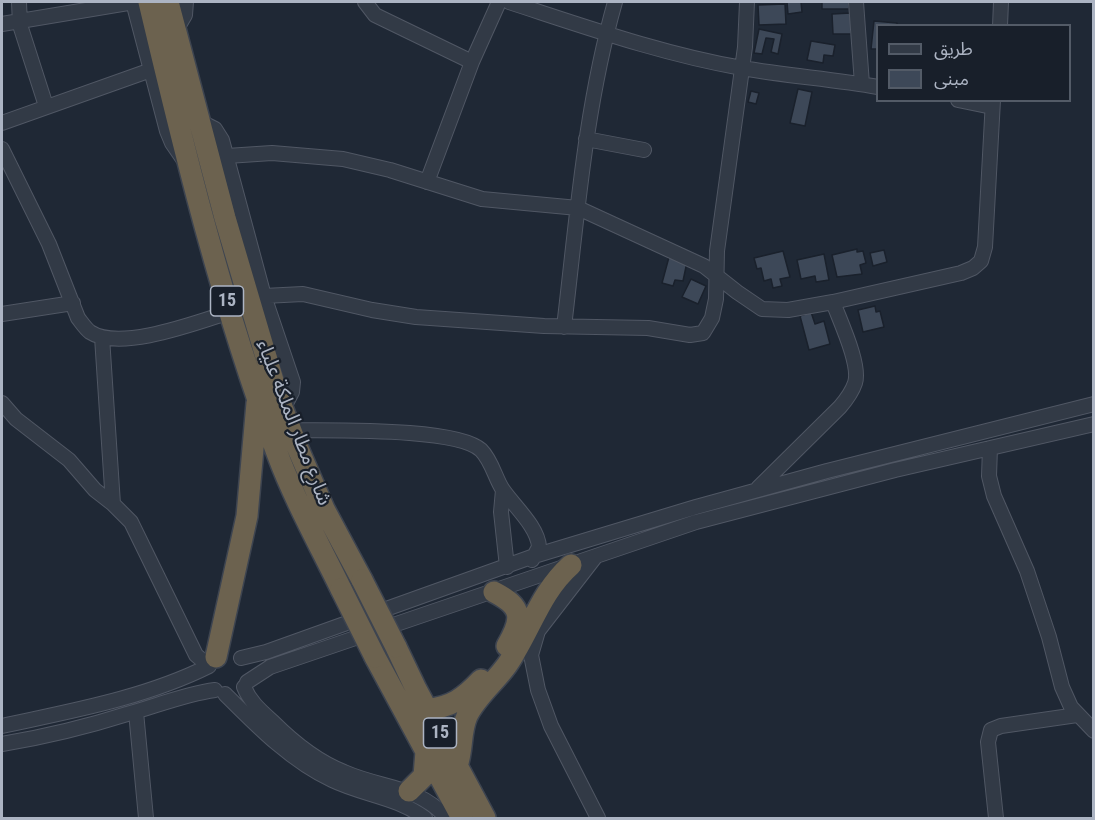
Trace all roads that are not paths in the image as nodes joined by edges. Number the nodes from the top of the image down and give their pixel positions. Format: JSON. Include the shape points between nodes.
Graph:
{"nodes":[{"id":1,"x":19,"y":2,"type":"edge"},
{"id":2,"x":133,"y":2,"type":"edge"},
{"id":3,"x":149,"y":2,"type":"edge"},
{"id":4,"x":168,"y":2,"type":"edge"},
{"id":5,"x":186,"y":2,"type":"edge"},
{"id":6,"x":365,"y":2,"type":"edge"},
{"id":7,"x":499,"y":2,"type":"edge"},
{"id":8,"x":509,"y":2,"type":"edge"},
{"id":9,"x":615,"y":2,"type":"edge"},
{"id":10,"x":747,"y":2,"type":"edge"},
{"id":11,"x":856,"y":2,"type":"edge"},
{"id":12,"x":1001,"y":2,"type":"edge"},
{"id":13,"x":20,"y":21,"type":"junction"},
{"id":14,"x":2,"y":24,"type":"edge"},
{"id":15,"x":1000,"y":24,"type":"edge"},
{"id":16,"x":175,"y":32,"type":"junction"},
{"id":17,"x":606,"y":34,"type":"junction"},
{"id":18,"x":472,"y":62,"type":"junction"},
{"id":19,"x":741,"y":68,"type":"junction"},
{"id":20,"x":151,"y":70,"type":"junction"},
{"id":21,"x":862,"y":84,"type":"junction"},
{"id":22,"x":876,"y":87,"type":"edge"},
{"id":23,"x":976,"y":102,"type":"edge"},
{"id":24,"x":993,"y":104,"type":"edge"},
{"id":25,"x":46,"y":106,"type":"junction"},
{"id":26,"x":199,"y":121,"type":"junction"},
{"id":27,"x":2,"y":123,"type":"edge"},
{"id":28,"x":586,"y":139,"type":"junction"},
{"id":29,"x":2,"y":149,"type":"edge"},
{"id":30,"x":644,"y":150,"type":"dead end"},
{"id":31,"x":227,"y":156,"type":"junction"},
{"id":32,"x":188,"y":167,"type":"junction"},
{"id":33,"x":427,"y":182,"type":"junction"},
{"id":34,"x":578,"y":208,"type":"junction"},
{"id":35,"x":717,"y":274,"type":"junction"},
{"id":36,"x":264,"y":296,"type":"junction"},
{"id":37,"x":833,"y":302,"type":"junction"},
{"id":38,"x":73,"y":303,"type":"junction"},
{"id":39,"x":230,"y":312,"type":"junction"},
{"id":40,"x":2,"y":314,"type":"edge"},
{"id":41,"x":564,"y":327,"type":"junction"},
{"id":42,"x":102,"y":337,"type":"junction"},
{"id":43,"x":258,"y":397,"type":"junction"},
{"id":44,"x":2,"y":403,"type":"edge"},
{"id":45,"x":1094,"y":404,"type":"edge"},
{"id":46,"x":283,"y":408,"type":"junction"},
{"id":47,"x":1094,"y":424,"type":"edge"},
{"id":48,"x":291,"y":430,"type":"junction"},
{"id":49,"x":990,"y":448,"type":"junction"},
{"id":50,"x":503,"y":490,"type":"junction"},
{"id":51,"x":756,"y":490,"type":"junction"},
{"id":52,"x":113,"y":504,"type":"junction"},
{"id":53,"x":534,"y":556,"type":"junction"},
{"id":54,"x":596,"y":556,"type":"junction"},
{"id":55,"x":571,"y":565,"type":"junction"},
{"id":56,"x":507,"y":567,"type":"junction"},
{"id":57,"x":517,"y":583,"type":"junction"},
{"id":58,"x":494,"y":592,"type":"junction"},
{"id":59,"x":241,"y":658,"type":"junction"},
{"id":60,"x":212,"y":662,"type":"junction"},
{"id":61,"x":246,"y":684,"type":"junction"},
{"id":62,"x":220,"y":692,"type":"junction"},
{"id":63,"x":427,"y":709,"type":"junction"},
{"id":64,"x":136,"y":712,"type":"junction"},
{"id":65,"x":1077,"y":715,"type":"junction"},
{"id":66,"x":2,"y":726,"type":"edge"},
{"id":67,"x":1094,"y":731,"type":"edge"},
{"id":68,"x":2,"y":744,"type":"edge"},
{"id":69,"x":426,"y":751,"type":"junction"},
{"id":70,"x":457,"y":766,"type":"junction"},
{"id":71,"x":409,"y":791,"type":"junction"},
{"id":72,"x":146,"y":819,"type":"edge"},
{"id":73,"x":425,"y":819,"type":"edge"},
{"id":74,"x":447,"y":819,"type":"edge"},
{"id":75,"x":462,"y":819,"type":"edge"},
{"id":76,"x":485,"y":819,"type":"edge"},
{"id":77,"x":598,"y":819,"type":"edge"},
{"id":78,"x":996,"y":819,"type":"edge"}],
"edges":[{"from":1,"to":13,"type":"street"},
{"from":2,"to":13,"type":"street"},
{"from":2,"to":20,"type":"street"},
{"from":3,"to":32,"type":"highway","name":"شارع مطار الملكة علياء","number":"15"},
{"from":4,"to":16,"type":"highway","name":"شارع مطار الملكة علياء","number":"15"},
{"from":5,"to":16,"type":"street","via":[[185,15]]},
{"from":6,"to":18,"type":"street","via":[[375,15]]},
{"from":7,"to":18,"type":"street"},
{"from":8,"to":17,"type":"street"},
{"from":9,"to":17,"type":"street"},
{"from":10,"to":19,"type":"street"},
{"from":11,"to":21,"type":"street"},
{"from":12,"to":15,"type":"street"},
{"from":13,"to":14,"type":"street"},
{"from":13,"to":25,"type":"street"},
{"from":16,"to":26,"type":"highway","name":"شارع مطار الملكة علياء","number":"15"},
{"from":17,"to":19,"type":"street"},
{"from":17,"to":28,"type":"street"},
{"from":18,"to":33,"type":"street"},
{"from":19,"to":21,"type":"street"},
{"from":19,"to":35,"type":"street"},
{"from":20,"to":25,"type":"street"},
{"from":20,"to":32,"type":"street","via":[[167,131]]},
{"from":21,"to":22,"type":"street"},
{"from":23,"to":24,"type":"street"},
{"from":24,"to":37,"type":"street","via":[[981,261],[961,273]]},
{"from":25,"to":27,"type":"street"},
{"from":26,"to":31,"type":"street","via":[[219,134]]},
{"from":26,"to":46,"type":"highway","name":"شارع مطار الملكة علياء","number":"15"},
{"from":28,"to":30,"type":"street"},
{"from":28,"to":34,"type":"street"},
{"from":29,"to":38,"type":"street"},
{"from":31,"to":33,"type":"street","via":[[272,153],[343,159]]},
{"from":31,"to":36,"type":"street"},
{"from":32,"to":39,"type":"highway","name":"شارع مطار الملكة علياء","number":"15"},
{"from":33,"to":34,"type":"street","via":[[497,202]]},
{"from":34,"to":35,"type":"street","via":[[682,254]]},
{"from":34,"to":41,"type":"street"},
{"from":35,"to":37,"type":"street","via":[[762,309],[788,310]]},
{"from":35,"to":41,"type":"street","via":[[712,318],[702,333]]},
{"from":36,"to":41,"type":"street","via":[[303,294],[408,317]]},
{"from":36,"to":46,"type":"street","via":[[293,382]]},
{"from":37,"to":51,"type":"street","via":[[854,361],[856,382],[840,407]]},
{"from":38,"to":40,"type":"street"},
{"from":38,"to":42,"type":"street","via":[[85,328]]},
{"from":39,"to":42,"type":"street","via":[[150,335]]},
{"from":39,"to":43,"type":"highway","name":"شارع مطار الملكة علياء","number":"15"},
{"from":42,"to":52,"type":"street"},
{"from":43,"to":60,"type":"highway","via":[[247,516]]},
{"from":43,"to":69,"type":"highway","name":"شارع مطار الملكة علياء","number":"15","bridge":true,"via":[[277,454],[304,515]]},
{"from":44,"to":52,"type":"street"},
{"from":45,"to":51,"type":"street"},
{"from":46,"to":48,"type":"highway","name":"شارع مطار الملكة علياء","number":"15"},
{"from":47,"to":49,"type":"street"},
{"from":48,"to":50,"type":"street","via":[[458,439],[480,449]]},
{"from":48,"to":63,"type":"highway","name":"شارع مطار الملكة علياء","number":"15","bridge":true,"via":[[324,509]]},
{"from":49,"to":54,"type":"street","via":[[696,522]]},
{"from":49,"to":65,"type":"street","via":[[989,476],[994,496],[1027,571],[1062,687]]},
{"from":50,"to":53,"type":"street","via":[[536,536],[539,547]]},
{"from":50,"to":56,"type":"street","via":[[501,512]]},
{"from":51,"to":53,"type":"street"},
{"from":52,"to":60,"type":"street","via":[[131,522],[196,655]]},
{"from":53,"to":56,"type":"street"},
{"from":53,"to":57,"type":"street"},
{"from":54,"to":55,"type":"street"},
{"from":54,"to":77,"type":"street","via":[[538,631],[531,655],[551,726]]},
{"from":55,"to":57,"type":"street"},
{"from":55,"to":70,"type":"highway","via":[[549,589],[517,650],[469,713]]},
{"from":56,"to":59,"type":"street"},
{"from":57,"to":58,"type":"street"},
{"from":58,"to":61,"type":"street","via":[[270,667]]},
{"from":58,"to":63,"type":"highway","via":[[512,602],[518,614],[509,643],[467,695],[448,705]]},
{"from":59,"to":60,"type":"street","via":[[226,653]]},
{"from":59,"to":61,"type":"street","via":[[249,671]]},
{"from":60,"to":62,"type":"street","via":[[209,681]]},
{"from":60,"to":66,"type":"street","via":[[189,676],[142,691]]},
{"from":61,"to":62,"type":"street","via":[[236,693]]},
{"from":61,"to":71,"type":"street","via":[[254,704],[286,736],[315,757],[358,778]]},
{"from":62,"to":64,"type":"street","via":[[181,696]]},
{"from":62,"to":73,"type":"street","via":[[315,771],[355,790],[398,802]]},
{"from":63,"to":70,"type":"highway","name":"شارع مطار الملكة علياء","number":"15"},
{"from":64,"to":68,"type":"street"},
{"from":64,"to":72,"type":"street"},
{"from":65,"to":67,"type":"street"},
{"from":65,"to":78,"type":"street","via":[[991,730],[988,742]]},
{"from":69,"to":71,"type":"highway","via":[[424,776]]},
{"from":69,"to":75,"type":"highway","name":"شارع مطار الملكة علياء","number":"15"},
{"from":70,"to":76,"type":"highway","name":"شارع مطار الملكة علياء","number":"15"},
{"from":71,"to":74,"type":"street","via":[[428,801]]}]}
